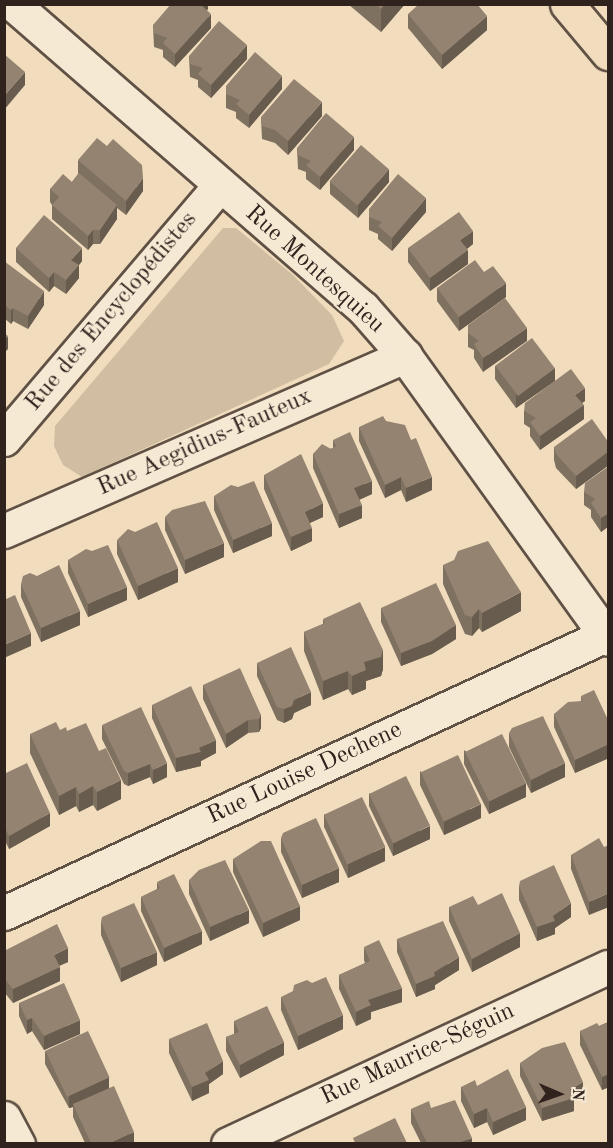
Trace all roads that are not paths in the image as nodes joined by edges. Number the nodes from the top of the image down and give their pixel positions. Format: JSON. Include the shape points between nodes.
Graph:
{"nodes":[{"id":1,"x":13,"y":4,"type":"edge"},
{"id":2,"x":567,"y":4,"type":"edge"},
{"id":3,"x":609,"y":53,"type":"edge"},
{"id":4,"x":219,"y":186,"type":"junction"},
{"id":5,"x":405,"y":356,"type":"junction"},
{"id":6,"x":4,"y":439,"type":"edge"},
{"id":7,"x":4,"y":531,"type":"edge"},
{"id":8,"x":607,"y":637,"type":"edge"},
{"id":9,"x":4,"y":913,"type":"edge"},
{"id":10,"x":609,"y":967,"type":"edge"},
{"id":11,"x":4,"y":1118,"type":"edge"},
{"id":12,"x":18,"y":1143,"type":"edge"},
{"id":13,"x":228,"y":1143,"type":"edge"}],
"edges":[{"from":1,"to":4,"type":"street","name":"Rue Montesquieu"},
{"from":2,"to":3,"type":"main road"},
{"from":4,"to":5,"type":"street","name":"Rue Montesquieu","via":[[363,308]]},
{"from":4,"to":6,"type":"street","name":"Rue des Encyclopédistes"},
{"from":5,"to":7,"type":"street","name":"Rue Aegidius-Fauteux"},
{"from":5,"to":8,"type":"street","name":"Rue Montesquieu"},
{"from":8,"to":9,"type":"street","name":"Rue Louise Dechene"},
{"from":10,"to":13,"type":"street","name":"Rue Maurice-Séguin"},
{"from":11,"to":12,"type":"street"}]}
